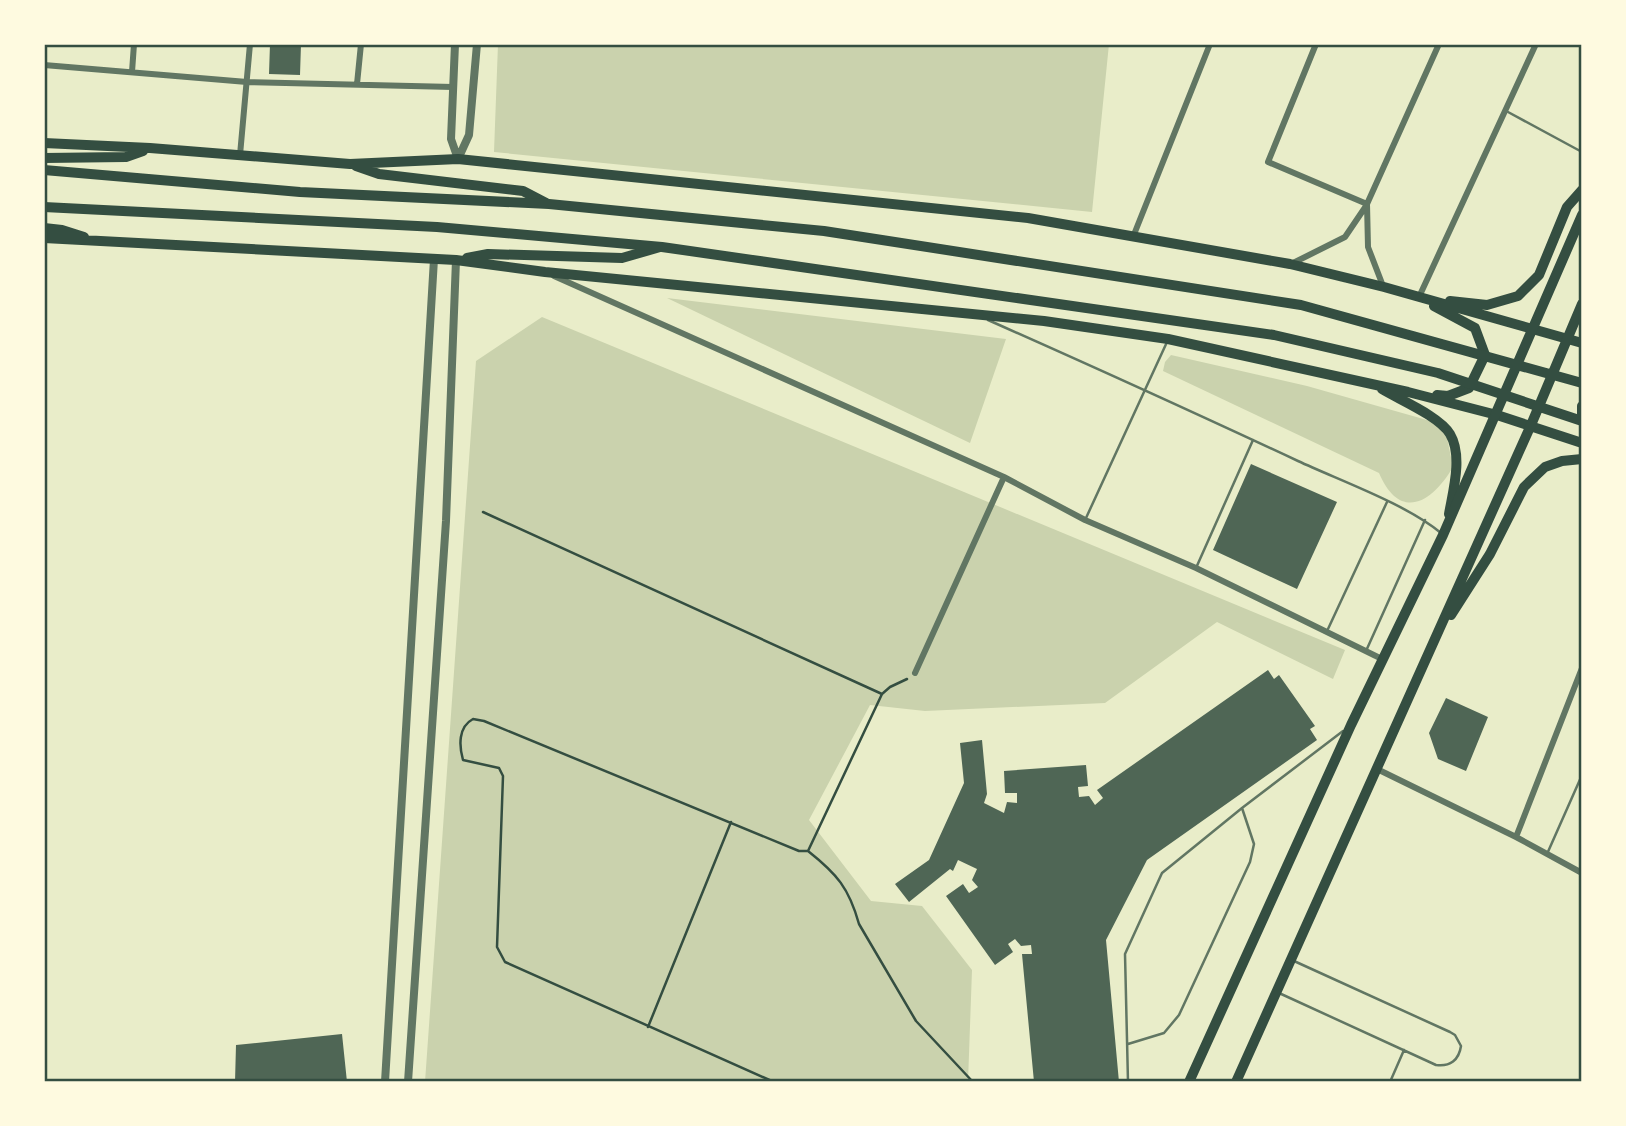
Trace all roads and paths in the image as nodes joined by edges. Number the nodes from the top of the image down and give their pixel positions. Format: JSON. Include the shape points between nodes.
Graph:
{"nodes":[{"id":1,"x":134,"y":44,"type":"edge"},
{"id":2,"x":250,"y":44,"type":"edge"},
{"id":3,"x":361,"y":44,"type":"edge"},
{"id":4,"x":455,"y":44,"type":"edge"},
{"id":5,"x":477,"y":44,"type":"edge"},
{"id":6,"x":1210,"y":44,"type":"edge"},
{"id":7,"x":1316,"y":44,"type":"edge"},
{"id":8,"x":1439,"y":44,"type":"edge"},
{"id":9,"x":1536,"y":44,"type":"edge"},
{"id":10,"x":44,"y":65,"type":"edge"},
{"id":11,"x":132,"y":72,"type":"junction"},
{"id":12,"x":247,"y":82,"type":"junction"},
{"id":13,"x":357,"y":84,"type":"junction"},
{"id":14,"x":453,"y":87,"type":"junction"},
{"id":15,"x":1505,"y":110,"type":"junction"},
{"id":16,"x":44,"y":143,"type":"edge"},
{"id":17,"x":150,"y":148,"type":"junction"},
{"id":18,"x":1582,"y":152,"type":"edge"},
{"id":19,"x":240,"y":155,"type":"junction"},
{"id":20,"x":44,"y":158,"type":"edge"},
{"id":21,"x":458,"y":159,"type":"junction"},
{"id":22,"x":351,"y":164,"type":"junction"},
{"id":23,"x":44,"y":170,"type":"edge"},
{"id":24,"x":1582,"y":190,"type":"edge"},
{"id":25,"x":549,"y":204,"type":"junction"},
{"id":26,"x":1367,"y":204,"type":"junction"},
{"id":27,"x":44,"y":207,"type":"edge"},
{"id":28,"x":1582,"y":215,"type":"edge"},
{"id":29,"x":44,"y":228,"type":"edge"},
{"id":30,"x":1133,"y":237,"type":"junction"},
{"id":31,"x":44,"y":239,"type":"edge"},
{"id":32,"x":98,"y":242,"type":"junction"},
{"id":33,"x":662,"y":247,"type":"junction"},
{"id":34,"x":434,"y":260,"type":"junction"},
{"id":35,"x":456,"y":260,"type":"junction"},
{"id":36,"x":1290,"y":264,"type":"junction"},
{"id":37,"x":545,"y":272,"type":"junction"},
{"id":38,"x":1384,"y":287,"type":"junction"},
{"id":39,"x":1419,"y":297,"type":"junction"},
{"id":40,"x":1582,"y":304,"type":"edge"},
{"id":41,"x":974,"y":314,"type":"junction"},
{"id":42,"x":1532,"y":329,"type":"junction"},
{"id":43,"x":1569,"y":339,"type":"junction"},
{"id":44,"x":1168,"y":340,"type":"junction"},
{"id":45,"x":1582,"y":343,"type":"edge"},
{"id":46,"x":1582,"y":383,"type":"edge"},
{"id":47,"x":1372,"y":384,"type":"junction"},
{"id":48,"x":1146,"y":390,"type":"junction"},
{"id":49,"x":1408,"y":392,"type":"junction"},
{"id":50,"x":1582,"y":406,"type":"edge"},
{"id":51,"x":1582,"y":414,"type":"edge"},
{"id":52,"x":1497,"y":415,"type":"junction"},
{"id":53,"x":1582,"y":421,"type":"edge"},
{"id":54,"x":1531,"y":425,"type":"junction"},
{"id":55,"x":1253,"y":440,"type":"junction"},
{"id":56,"x":1582,"y":443,"type":"edge"},
{"id":57,"x":1582,"y":459,"type":"edge"},
{"id":58,"x":1004,"y":477,"type":"junction"},
{"id":59,"x":1387,"y":502,"type":"junction"},
{"id":60,"x":483,"y":512,"type":"dead end"},
{"id":61,"x":1085,"y":520,"type":"junction"},
{"id":62,"x":1425,"y":520,"type":"junction"},
{"id":63,"x":1445,"y":532,"type":"junction"},
{"id":64,"x":1196,"y":568,"type":"junction"},
{"id":65,"x":1326,"y":633,"type":"junction"},
{"id":66,"x":1432,"y":644,"type":"junction"},
{"id":67,"x":1366,"y":653,"type":"junction"},
{"id":68,"x":1384,"y":660,"type":"junction"},
{"id":69,"x":1582,"y":668,"type":"edge"},
{"id":70,"x":915,"y":673,"type":"joint"},
{"id":71,"x":882,"y":694,"type":"junction"},
{"id":72,"x":1351,"y":724,"type":"junction"},
{"id":73,"x":1377,"y":769,"type":"junction"},
{"id":74,"x":1582,"y":775,"type":"edge"},
{"id":75,"x":1242,"y":808,"type":"junction"},
{"id":76,"x":731,"y":822,"type":"junction"},
{"id":77,"x":1516,"y":837,"type":"junction"},
{"id":78,"x":808,"y":851,"type":"junction"},
{"id":79,"x":1547,"y":854,"type":"junction"},
{"id":80,"x":1582,"y":873,"type":"edge"},
{"id":81,"x":1291,"y":960,"type":"junction"},
{"id":82,"x":1276,"y":992,"type":"junction"},
{"id":83,"x":648,"y":1027,"type":"junction"},
{"id":84,"x":1126,"y":1045,"type":"junction"},
{"id":85,"x":1404,"y":1050,"type":"junction"},
{"id":86,"x":385,"y":1082,"type":"edge"},
{"id":87,"x":408,"y":1082,"type":"edge"},
{"id":88,"x":774,"y":1082,"type":"edge"},
{"id":89,"x":973,"y":1082,"type":"edge"},
{"id":90,"x":1128,"y":1082,"type":"edge"},
{"id":91,"x":1189,"y":1082,"type":"edge"},
{"id":92,"x":1236,"y":1082,"type":"edge"},
{"id":93,"x":1390,"y":1082,"type":"edge"}],
"edges":[{"from":1,"to":11,"type":"street"},
{"from":2,"to":12,"type":"street"},
{"from":3,"to":13,"type":"street"},
{"from":4,"to":14,"type":"street"},
{"from":5,"to":21,"type":"street","via":[[469,135]]},
{"from":6,"to":30,"type":"street"},
{"from":7,"to":26,"type":"street","via":[[1268,162]]},
{"from":8,"to":26,"type":"street"},
{"from":9,"to":15,"type":"street"},
{"from":10,"to":11,"type":"street"},
{"from":11,"to":12,"type":"street"},
{"from":12,"to":13,"type":"street"},
{"from":12,"to":19,"type":"street"},
{"from":13,"to":14,"type":"street"},
{"from":14,"to":21,"type":"street","via":[[451,139]]},
{"from":15,"to":18,"type":"lane"},
{"from":15,"to":39,"type":"street"},
{"from":16,"to":17,"type":"main road"},
{"from":17,"to":19,"type":"main road"},
{"from":17,"to":20,"type":"main road","via":[[126,157]]},
{"from":19,"to":22,"type":"main road"},
{"from":21,"to":22,"type":"main road"},
{"from":21,"to":30,"type":"main road","via":[[1028,218]]},
{"from":22,"to":25,"type":"main road","via":[[379,173],[523,191]]},
{"from":23,"to":25,"type":"highway","via":[[300,192]]},
{"from":24,"to":39,"type":"main road","via":[[1567,207],[1539,275],[1518,296],[1488,305]]},
{"from":25,"to":46,"type":"highway","via":[[824,231],[1301,305]]},
{"from":26,"to":36,"type":"street","via":[[1345,237]]},
{"from":26,"to":38,"type":"street","via":[[1368,247]]},
{"from":27,"to":33,"type":"highway","via":[[437,227]]},
{"from":28,"to":42,"type":"highway"},
{"from":29,"to":32,"type":"main road"},
{"from":30,"to":36,"type":"main road"},
{"from":31,"to":32,"type":"main road"},
{"from":32,"to":34,"type":"main road"},
{"from":33,"to":35,"type":"main road","via":[[622,258],[488,254]]},
{"from":33,"to":53,"type":"highway","via":[[1274,335],[1438,373]]},
{"from":34,"to":35,"type":"main road"},
{"from":34,"to":86,"type":"street"},
{"from":35,"to":37,"type":"main road"},
{"from":35,"to":87,"type":"street","via":[[446,521]]},
{"from":36,"to":38,"type":"main road"},
{"from":37,"to":41,"type":"main road"},
{"from":37,"to":58,"type":"street"},
{"from":38,"to":39,"type":"main road"},
{"from":39,"to":42,"type":"main road"},
{"from":39,"to":49,"type":"main road","via":[[1475,328],[1485,355],[1469,388],[1448,396]]},
{"from":40,"to":43,"type":"highway"},
{"from":41,"to":44,"type":"main road"},
{"from":41,"to":48,"type":"lane"},
{"from":42,"to":43,"type":"main road"},
{"from":42,"to":52,"type":"highway"},
{"from":43,"to":45,"type":"main road"},
{"from":43,"to":54,"type":"highway"},
{"from":44,"to":47,"type":"main road"},
{"from":44,"to":48,"type":"lane"},
{"from":47,"to":49,"type":"main road"},
{"from":47,"to":63,"type":"main road","via":[[1439,422],[1450,435],[1456,456]]},
{"from":48,"to":55,"type":"lane"},
{"from":48,"to":61,"type":"lane"},
{"from":49,"to":52,"type":"main road"},
{"from":50,"to":51,"type":"main road"},
{"from":52,"to":54,"type":"main road"},
{"from":52,"to":63,"type":"highway"},
{"from":54,"to":56,"type":"main road"},
{"from":54,"to":66,"type":"highway"},
{"from":55,"to":59,"type":"lane"},
{"from":55,"to":64,"type":"lane"},
{"from":57,"to":66,"type":"highway","via":[[1545,467],[1524,487],[1490,554]]},
{"from":58,"to":61,"type":"street"},
{"from":58,"to":70,"type":"street"},
{"from":59,"to":62,"type":"lane"},
{"from":59,"to":65,"type":"lane"},
{"from":60,"to":71,"type":"path"},
{"from":61,"to":64,"type":"street"},
{"from":62,"to":63,"type":"lane"},
{"from":62,"to":67,"type":"lane"},
{"from":63,"to":68,"type":"highway"},
{"from":64,"to":65,"type":"street"},
{"from":65,"to":67,"type":"street"},
{"from":66,"to":73,"type":"highway"},
{"from":67,"to":68,"type":"street"},
{"from":68,"to":72,"type":"highway"},
{"from":69,"to":77,"type":"street"},
{"from":70,"to":71,"type":"path"},
{"from":71,"to":78,"type":"path"},
{"from":72,"to":75,"type":"lane"},
{"from":72,"to":91,"type":"highway"},
{"from":73,"to":77,"type":"street"},
{"from":73,"to":81,"type":"highway"},
{"from":74,"to":79,"type":"lane"},
{"from":75,"to":84,"type":"lane","via":[[1162,873],[1125,954]]},
{"from":75,"to":84,"type":"lane","via":[[1254,844],[1250,862],[1179,1015],[1164,1033]]},
{"from":76,"to":78,"type":"path"},
{"from":76,"to":83,"type":"path"},
{"from":76,"to":83,"type":"path","via":[[484,721],[473,719],[464,727],[463,760],[499,768],[503,776],[497,934],[501,957],[512,967]]},
{"from":77,"to":79,"type":"street"},
{"from":78,"to":89,"type":"path","via":[[844,883],[859,924],[916,1021]]},
{"from":79,"to":80,"type":"street"},
{"from":81,"to":82,"type":"highway"},
{"from":81,"to":85,"type":"lane","via":[[1450,1032],[1461,1046],[1454,1062],[1443,1066]]},
{"from":82,"to":85,"type":"lane"},
{"from":82,"to":92,"type":"highway"},
{"from":83,"to":88,"type":"path"},
{"from":84,"to":90,"type":"lane"},
{"from":85,"to":93,"type":"lane"}]}
